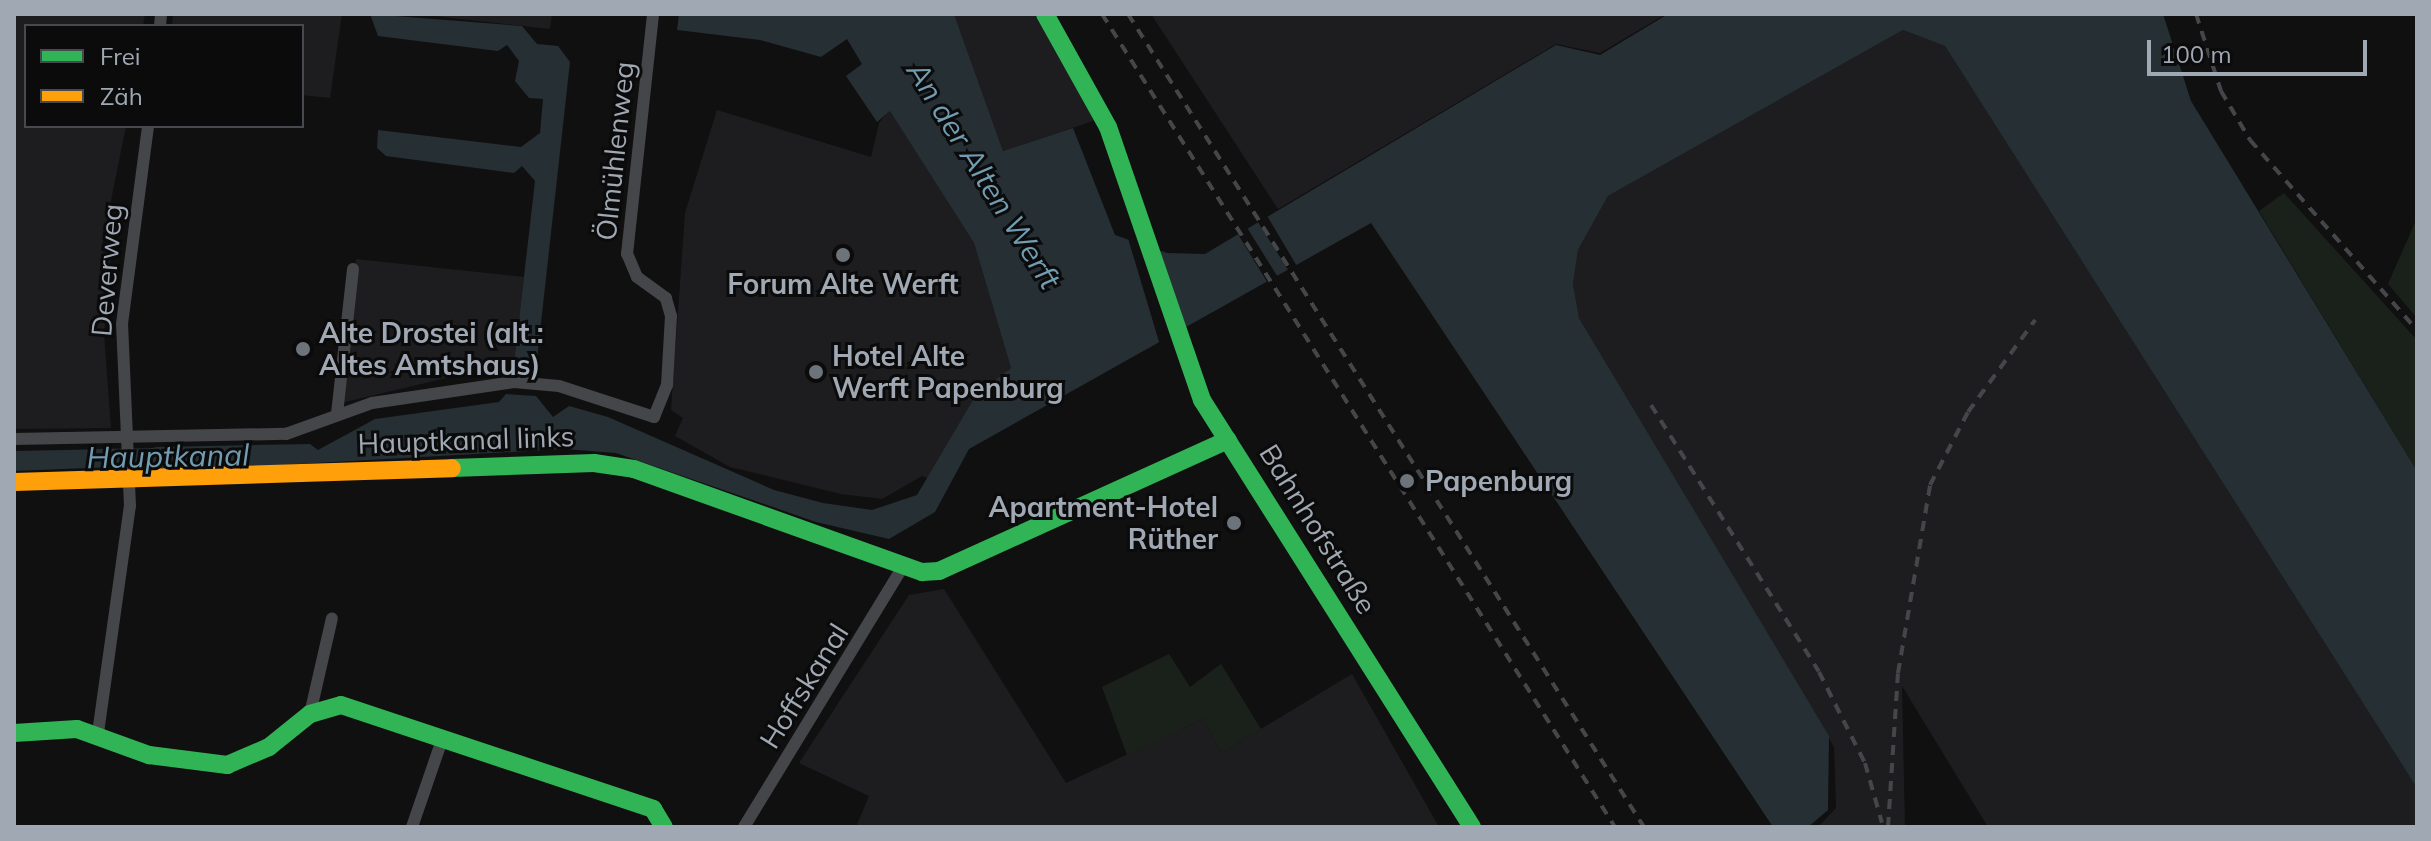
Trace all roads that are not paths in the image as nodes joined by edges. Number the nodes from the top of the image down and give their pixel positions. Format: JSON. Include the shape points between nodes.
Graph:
{"nodes":[{"id":1,"x":653,"y":14,"type":"edge"},
{"id":2,"x":1045,"y":14,"type":"edge"},
{"id":3,"x":148,"y":128,"type":"edge"},
{"id":4,"x":353,"y":269,"type":"dead end"},
{"id":5,"x":337,"y":414,"type":"junction"},
{"id":6,"x":14,"y":439,"type":"edge"},
{"id":7,"x":1228,"y":440,"type":"junction"},
{"id":8,"x":130,"y":443,"type":"junction"},
{"id":9,"x":130,"y":474,"type":"junction"},
{"id":10,"x":14,"y":482,"type":"edge"},
{"id":11,"x":902,"y":568,"type":"junction"},
{"id":12,"x":332,"y":618,"type":"dead end"},
{"id":13,"x":310,"y":714,"type":"junction"},
{"id":14,"x":14,"y":733,"type":"edge"},
{"id":15,"x":98,"y":733,"type":"junction"},
{"id":16,"x":443,"y":737,"type":"junction"},
{"id":17,"x":412,"y":827,"type":"edge"},
{"id":18,"x":664,"y":827,"type":"edge"},
{"id":19,"x":744,"y":827,"type":"edge"},
{"id":20,"x":1472,"y":827,"type":"edge"}],
"edges":[{"from":1,"to":5,"type":"street","name":"Ölmühlenweg","via":[[627,254],[637,277],[666,298],[671,316],[667,385],[654,417],[514,382],[460,385]]},
{"from":2,"to":7,"type":"street","via":[[1108,127],[1182,358]]},
{"from":3,"to":8,"type":"street","name":"Deverweg","via":[[122,324]]},
{"from":4,"to":5,"type":"street"},
{"from":5,"to":8,"type":"street","via":[[286,434]]},
{"from":6,"to":8,"type":"street"},
{"from":7,"to":11,"type":"street","name":"Bahnhofstraße","via":[[939,571]]},
{"from":7,"to":20,"type":"street","name":"Bahnhofstraße"},
{"from":8,"to":9,"type":"street","name":"Deverweg"},
{"from":9,"to":10,"type":"street","name":"Hauptkanal links"},
{"from":9,"to":11,"type":"street","name":"Hauptkanal links","via":[[594,463],[651,475]]},
{"from":9,"to":15,"type":"street","name":"Deverweg"},
{"from":11,"to":19,"type":"street","name":"Hoffskanal"},
{"from":12,"to":13,"type":"street"},
{"from":13,"to":15,"type":"street","via":[[269,747],[227,765],[149,755]]},
{"from":13,"to":16,"type":"street","via":[[341,705],[368,709]]},
{"from":14,"to":15,"type":"street"},
{"from":16,"to":17,"type":"street"},
{"from":16,"to":18,"type":"street","via":[[653,809]]}]}
